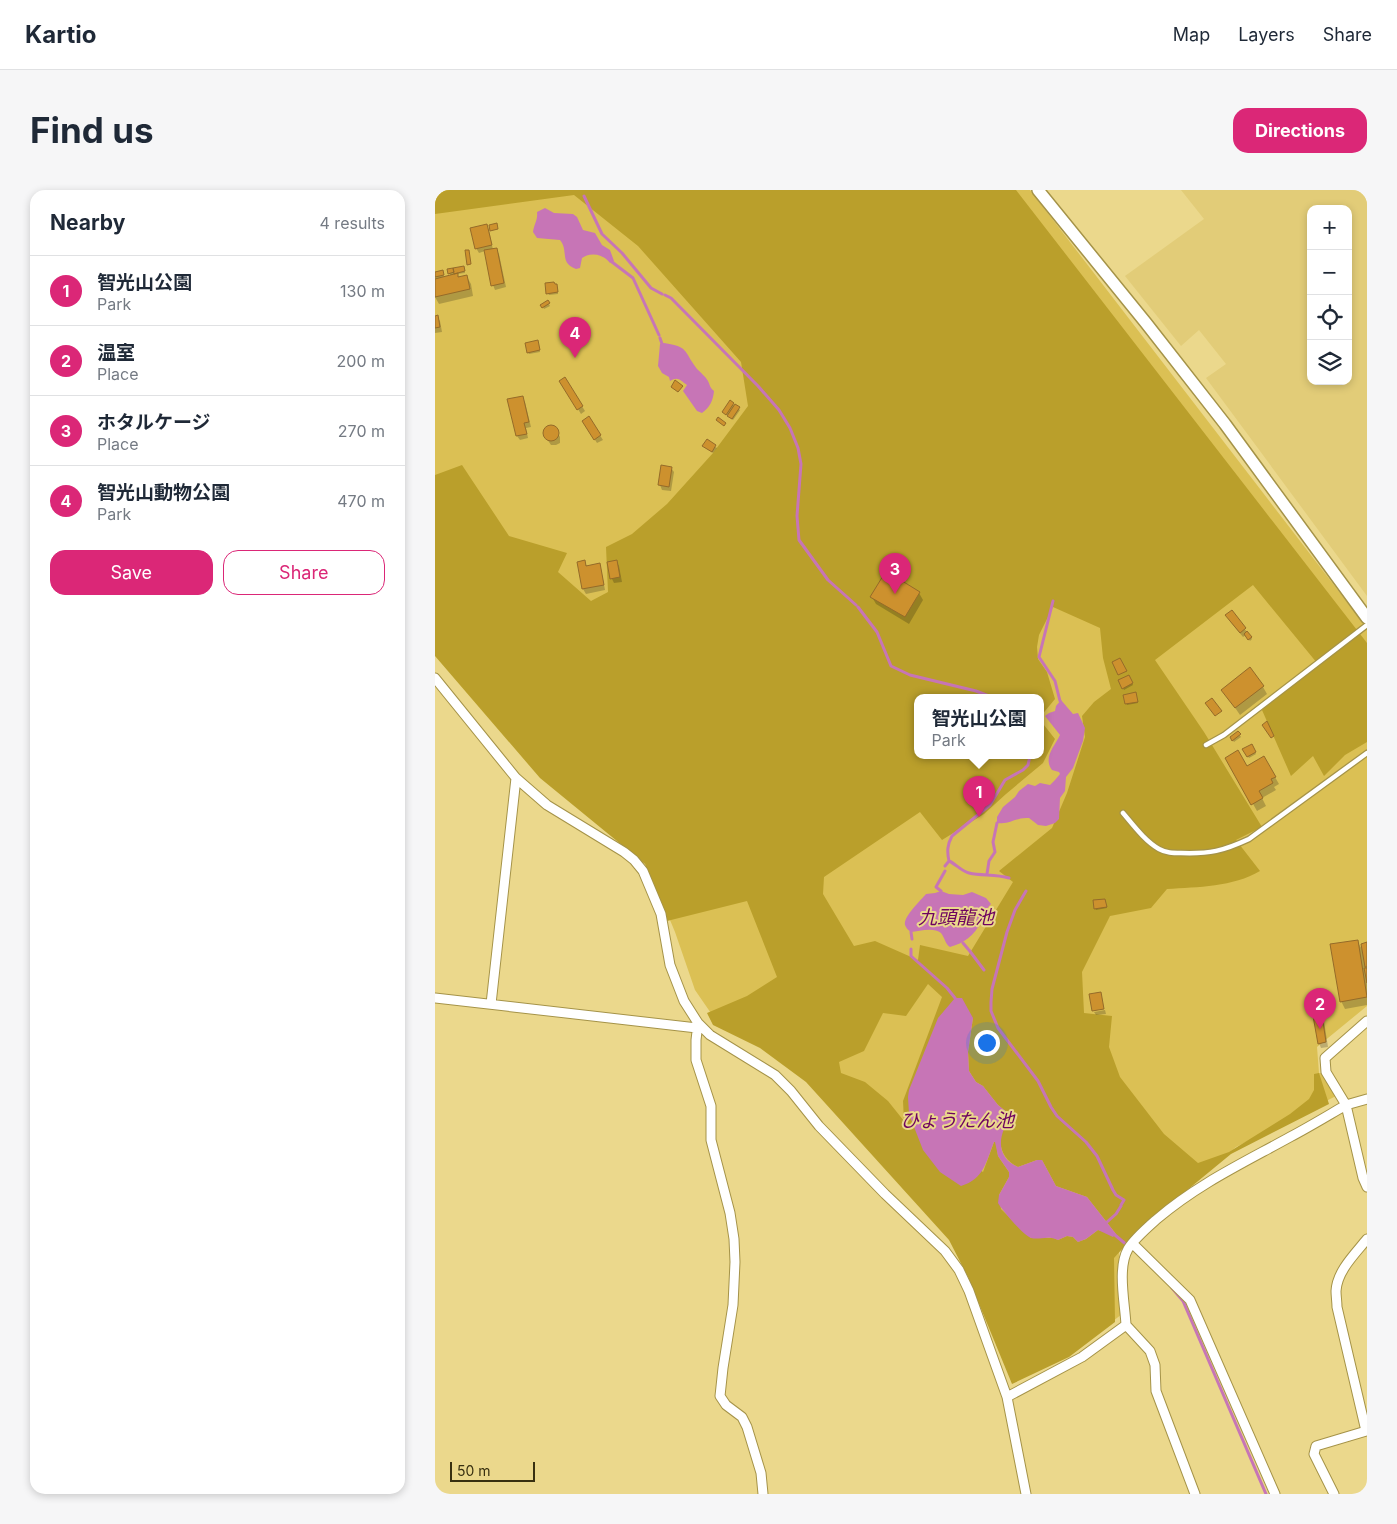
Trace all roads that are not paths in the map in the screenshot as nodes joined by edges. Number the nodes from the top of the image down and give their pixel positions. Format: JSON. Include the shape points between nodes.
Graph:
{"nodes":[{"id":1,"x":1038,"y":190,"type":"edge"},
{"id":2,"x":1367,"y":618,"type":"edge"},
{"id":3,"x":1367,"y":625,"type":"edge"},
{"id":4,"x":435,"y":678,"type":"edge"},
{"id":5,"x":1206,"y":746,"type":"dead end"},
{"id":6,"x":1367,"y":753,"type":"edge"},
{"id":7,"x":516,"y":778,"type":"junction"},
{"id":8,"x":1123,"y":813,"type":"dead end"},
{"id":9,"x":435,"y":998,"type":"edge"},
{"id":10,"x":491,"y":1004,"type":"junction"},
{"id":11,"x":1367,"y":1021,"type":"edge"},
{"id":12,"x":697,"y":1026,"type":"junction"},
{"id":13,"x":1367,"y":1099,"type":"edge"},
{"id":14,"x":1346,"y":1105,"type":"junction"},
{"id":15,"x":1367,"y":1187,"type":"edge"},
{"id":16,"x":1367,"y":1239,"type":"edge"},
{"id":17,"x":1131,"y":1247,"type":"junction"},
{"id":18,"x":1126,"y":1325,"type":"junction"},
{"id":19,"x":1007,"y":1397,"type":"junction"},
{"id":20,"x":763,"y":1494,"type":"edge"},
{"id":21,"x":1026,"y":1494,"type":"edge"},
{"id":22,"x":1195,"y":1494,"type":"edge"},
{"id":23,"x":1275,"y":1494,"type":"edge"},
{"id":24,"x":1334,"y":1494,"type":"edge"}],
"edges":[{"from":1,"to":2,"type":"street","via":[[1225,424]]},
{"from":3,"to":5,"type":"lane"},
{"from":4,"to":7,"type":"street"},
{"from":6,"to":8,"type":"lane","via":[[1249,839],[1213,852],[1166,853],[1146,839]]},
{"from":7,"to":10,"type":"street"},
{"from":7,"to":12,"type":"street","via":[[547,805],[624,852],[643,870],[661,914],[670,965]]},
{"from":9,"to":10,"type":"street"},
{"from":10,"to":12,"type":"street"},
{"from":11,"to":14,"type":"street","via":[[1325,1058],[1326,1072]]},
{"from":12,"to":19,"type":"street","via":[[775,1075],[819,1126],[945,1251],[969,1291]]},
{"from":12,"to":20,"type":"street","via":[[696,1060],[711,1106],[711,1140],[734,1239],[733,1306],[720,1396],[725,1405],[743,1417],[761,1473]]},
{"from":13,"to":14,"type":"street"},
{"from":14,"to":15,"type":"street"},
{"from":14,"to":17,"type":"street","via":[[1178,1201],[1147,1227]]},
{"from":16,"to":24,"type":"street","via":[[1347,1264],[1336,1291],[1366,1431],[1316,1446],[1314,1454]]},
{"from":17,"to":18,"type":"street","via":[[1123,1269]]},
{"from":17,"to":23,"type":"street","via":[[1190,1300]]},
{"from":18,"to":19,"type":"street","via":[[1082,1357]]},
{"from":18,"to":22,"type":"street","via":[[1150,1351],[1155,1365],[1156,1391]]},
{"from":19,"to":21,"type":"street"}]}
